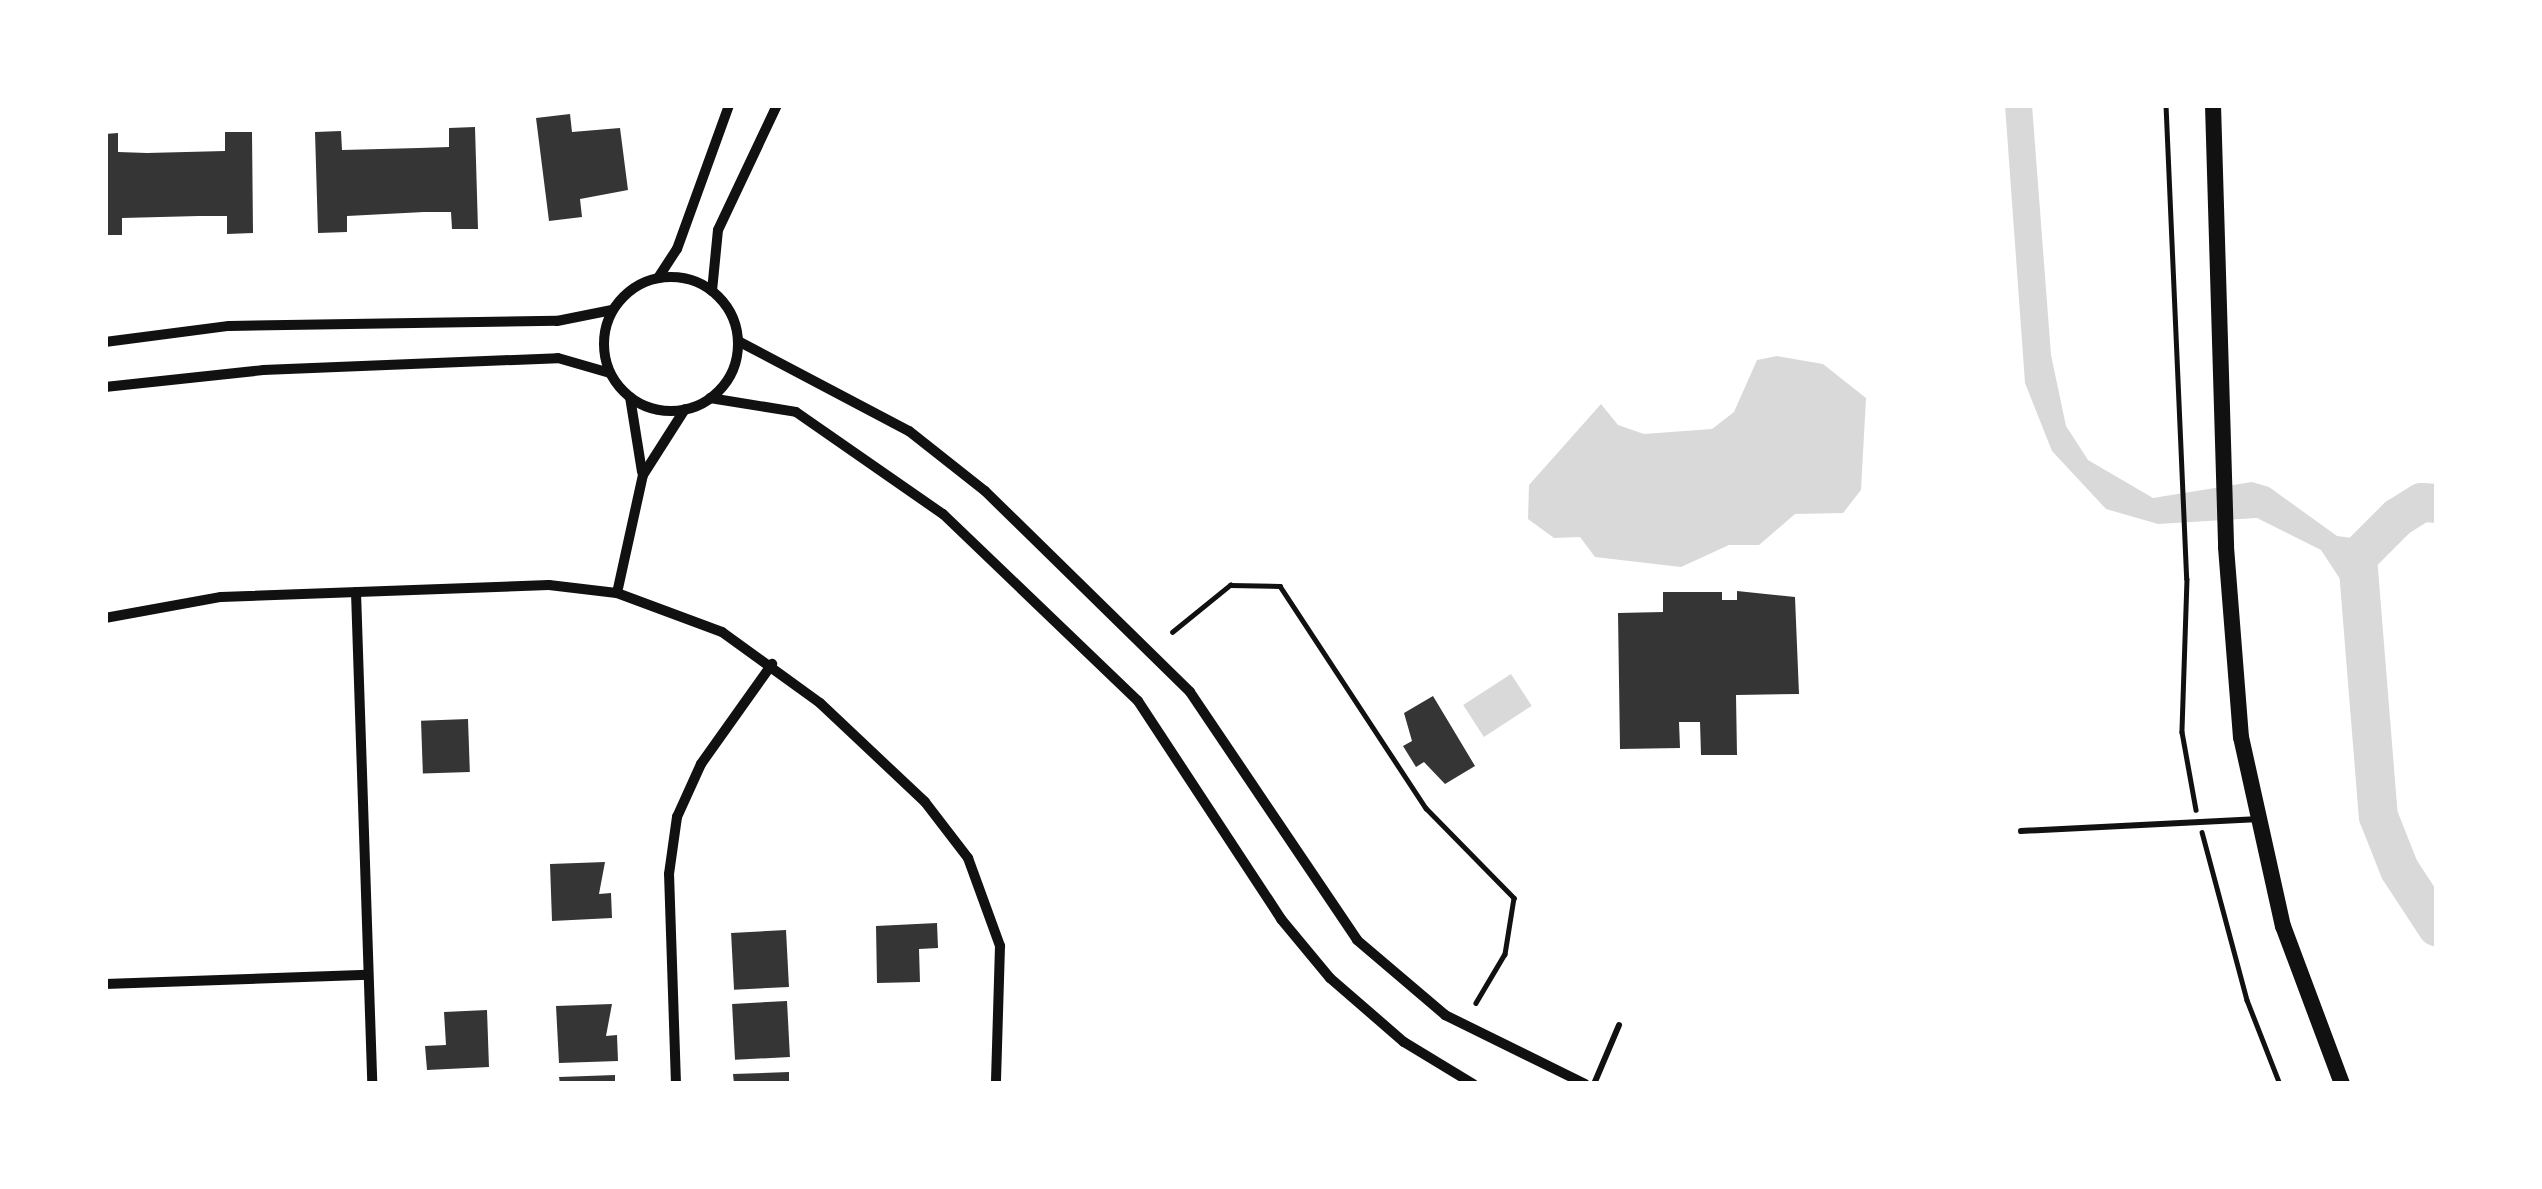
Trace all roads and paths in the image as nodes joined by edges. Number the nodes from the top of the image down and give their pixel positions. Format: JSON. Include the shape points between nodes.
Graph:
{"nodes":[{"id":1,"x":729,"y":105,"type":"edge"},
{"id":2,"x":777,"y":105,"type":"edge"},
{"id":3,"x":2166,"y":105,"type":"edge"},
{"id":4,"x":2213,"y":105,"type":"edge"},
{"id":5,"x":658,"y":278,"type":"junction"},
{"id":6,"x":712,"y":291,"type":"junction"},
{"id":7,"x":613,"y":310,"type":"junction"},
{"id":8,"x":738,"y":340,"type":"junction"},
{"id":9,"x":105,"y":342,"type":"edge"},
{"id":10,"x":610,"y":374,"type":"junction"},
{"id":11,"x":105,"y":388,"type":"edge"},
{"id":12,"x":630,"y":397,"type":"junction"},
{"id":13,"x":710,"y":398,"type":"junction"},
{"id":14,"x":685,"y":410,"type":"junction"},
{"id":15,"x":643,"y":475,"type":"junction"},
{"id":16,"x":356,"y":592,"type":"junction"},
{"id":17,"x":616,"y":593,"type":"junction"},
{"id":18,"x":105,"y":618,"type":"edge"},
{"id":19,"x":1172,"y":632,"type":"dead end"},
{"id":20,"x":772,"y":664,"type":"junction"},
{"id":21,"x":2255,"y":819,"type":"junction"},
{"id":22,"x":2199,"y":823,"type":"junction"},
{"id":23,"x":2021,"y":831,"type":"dead end"},
{"id":24,"x":368,"y":975,"type":"junction"},
{"id":25,"x":105,"y":984,"type":"edge"},
{"id":26,"x":1476,"y":1003,"type":"dead end"},
{"id":27,"x":1619,"y":1025,"type":"dead end"},
{"id":28,"x":372,"y":1084,"type":"edge"},
{"id":29,"x":676,"y":1084,"type":"edge"},
{"id":30,"x":996,"y":1084,"type":"edge"},
{"id":31,"x":1473,"y":1084,"type":"edge"},
{"id":32,"x":1585,"y":1084,"type":"edge"},
{"id":33,"x":1594,"y":1084,"type":"edge"},
{"id":34,"x":2280,"y":1084,"type":"edge"},
{"id":35,"x":2342,"y":1084,"type":"edge"}],
"edges":[{"from":1,"to":5,"type":"street","via":[[677,249]]},
{"from":2,"to":6,"type":"street","via":[[718,230]]},
{"from":3,"to":22,"type":"path","via":[[2185,551],[2182,732]]},
{"from":4,"to":21,"type":"main road","via":[[2226,548]]},
{"from":5,"to":6,"type":"street"},
{"from":5,"to":7,"type":"street"},
{"from":6,"to":8,"type":"street"},
{"from":7,"to":9,"type":"street","via":[[557,322],[229,326]]},
{"from":7,"to":10,"type":"street","via":[[603,341]]},
{"from":8,"to":13,"type":"street","via":[[734,367]]},
{"from":8,"to":32,"type":"street","via":[[910,431],[985,491],[1190,692],[1306,875],[1371,954],[1445,1015]]},
{"from":10,"to":11,"type":"street","via":[[558,358],[263,370]]},
{"from":10,"to":12,"type":"street"},
{"from":12,"to":14,"type":"street","via":[[657,410]]},
{"from":12,"to":15,"type":"street"},
{"from":13,"to":14,"type":"street"},
{"from":13,"to":31,"type":"street","via":[[796,412],[943,514],[1138,700],[1281,920],[1330,978],[1404,1042]]},
{"from":14,"to":15,"type":"street"},
{"from":15,"to":17,"type":"street"},
{"from":16,"to":17,"type":"street","via":[[549,585]]},
{"from":16,"to":18,"type":"street","via":[[221,597]]},
{"from":16,"to":24,"type":"street"},
{"from":17,"to":20,"type":"street","via":[[689,617]]},
{"from":19,"to":26,"type":"path","via":[[1230,585],[1280,586],[1426,808],[1514,898],[1505,954]]},
{"from":20,"to":29,"type":"street","via":[[700,764],[677,817],[669,874]]},
{"from":20,"to":30,"type":"street","via":[[925,802],[968,858],[1000,946]]},
{"from":21,"to":22,"type":"lane"},
{"from":21,"to":35,"type":"main road","via":[[2299,976]]},
{"from":22,"to":23,"type":"lane"},
{"from":22,"to":34,"type":"path","via":[[2247,1000]]},
{"from":24,"to":25,"type":"street"},
{"from":24,"to":28,"type":"street"},
{"from":27,"to":33,"type":"lane"}]}
